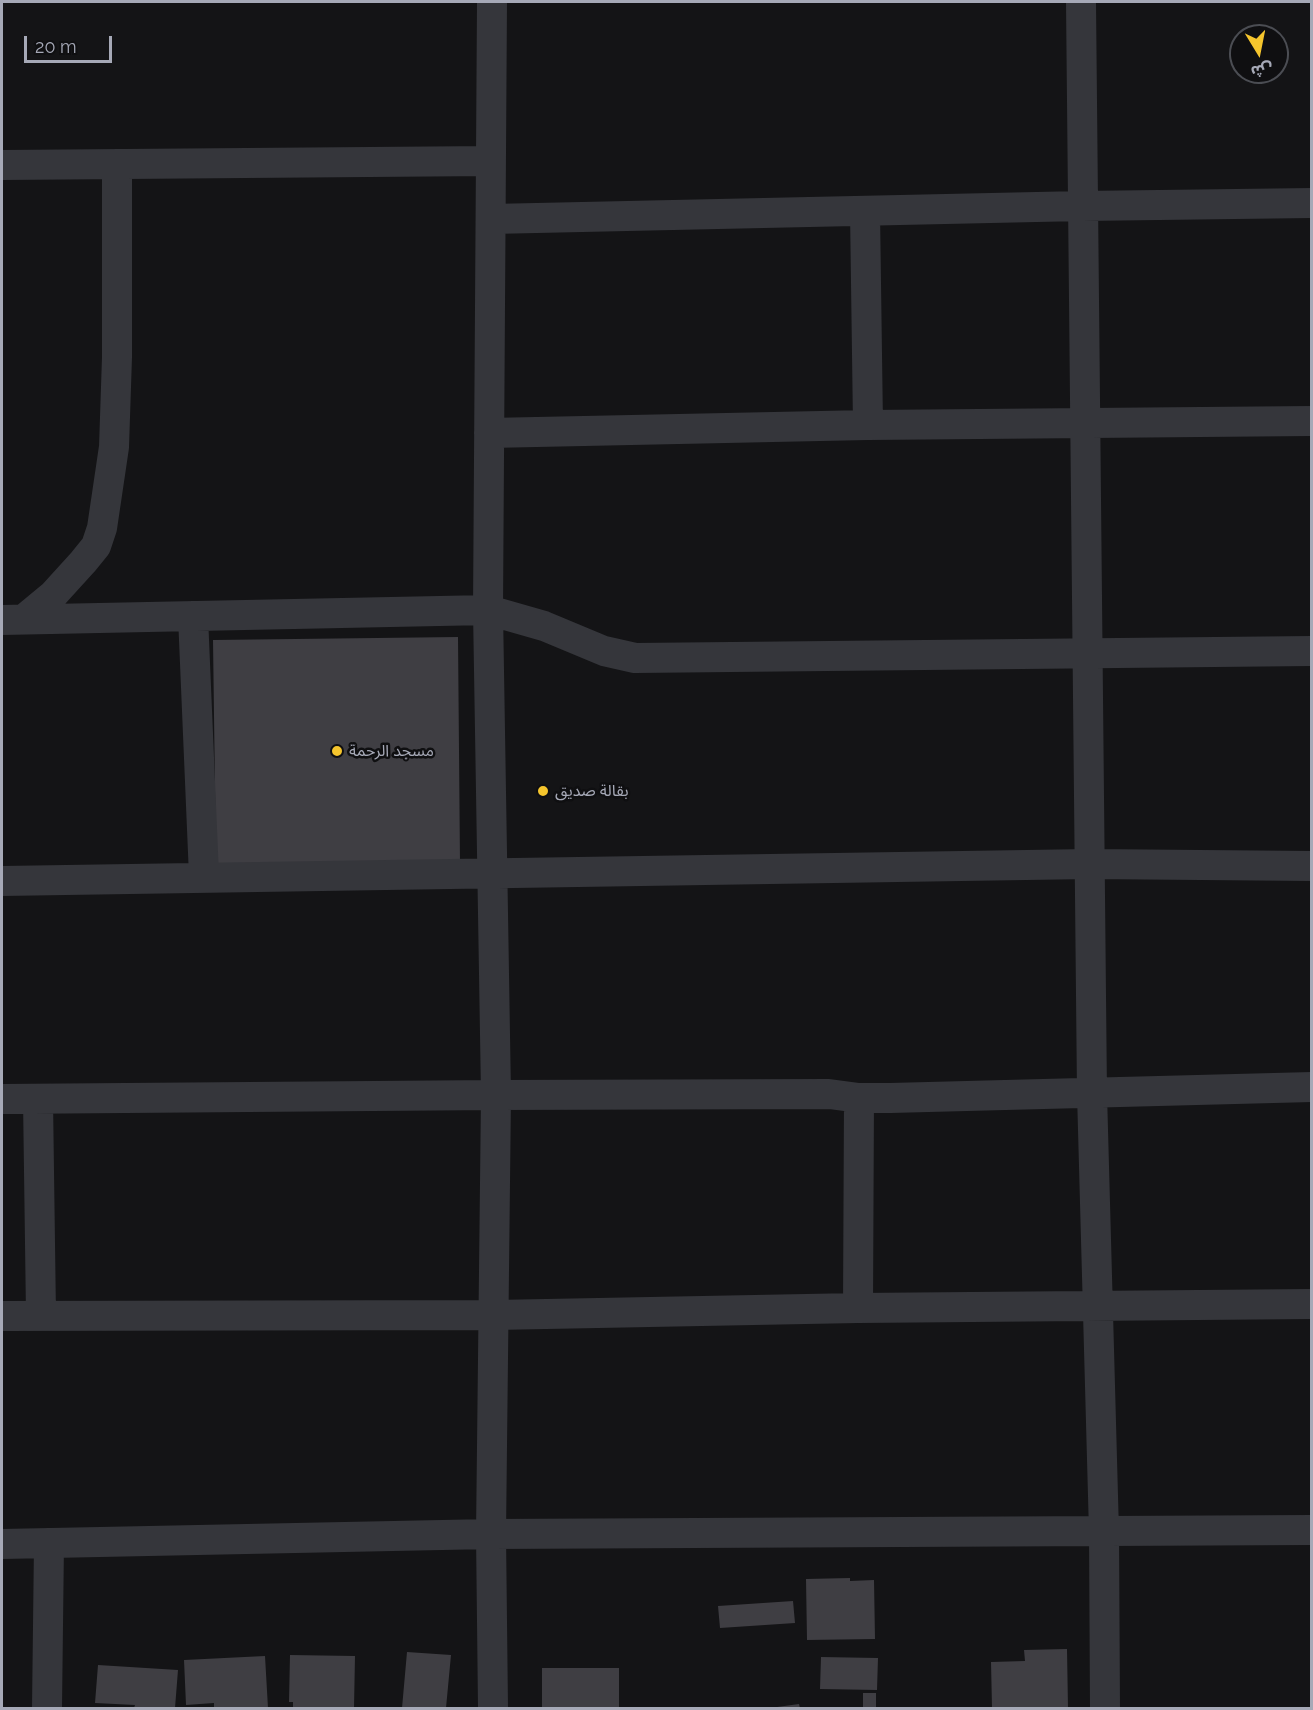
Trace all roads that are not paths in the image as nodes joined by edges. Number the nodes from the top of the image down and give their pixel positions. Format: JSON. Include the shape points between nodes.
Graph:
{"nodes":[{"id":1,"x":492,"y":2,"type":"edge"},
{"id":2,"x":1081,"y":2,"type":"edge"},
{"id":3,"x":491,"y":161,"type":"junction"},
{"id":4,"x":117,"y":164,"type":"junction"},
{"id":5,"x":2,"y":165,"type":"edge"},
{"id":6,"x":1311,"y":203,"type":"edge"},
{"id":7,"x":1082,"y":206,"type":"junction"},
{"id":8,"x":865,"y":212,"type":"junction"},
{"id":9,"x":491,"y":219,"type":"junction"},
{"id":10,"x":1311,"y":421,"type":"edge"},
{"id":11,"x":1085,"y":422,"type":"junction"},
{"id":12,"x":868,"y":424,"type":"junction"},
{"id":13,"x":489,"y":432,"type":"junction"},
{"id":14,"x":488,"y":610,"type":"junction"},
{"id":15,"x":193,"y":616,"type":"junction"},
{"id":16,"x":13,"y":620,"type":"edge"},
{"id":17,"x":1311,"y":651,"type":"edge"},
{"id":18,"x":1088,"y":655,"type":"junction"},
{"id":19,"x":1090,"y":864,"type":"junction"},
{"id":20,"x":1311,"y":866,"type":"edge"},
{"id":21,"x":492,"y":873,"type":"junction"},
{"id":22,"x":204,"y":876,"type":"junction"},
{"id":23,"x":2,"y":881,"type":"edge"},
{"id":24,"x":1311,"y":1087,"type":"edge"},
{"id":25,"x":1092,"y":1093,"type":"junction"},
{"id":26,"x":496,"y":1095,"type":"junction"},
{"id":27,"x":859,"y":1098,"type":"junction"},
{"id":28,"x":2,"y":1099,"type":"edge"},
{"id":29,"x":38,"y":1099,"type":"junction"},
{"id":30,"x":1311,"y":1304,"type":"edge"},
{"id":31,"x":1096,"y":1305,"type":"junction"},
{"id":32,"x":858,"y":1308,"type":"junction"},
{"id":33,"x":41,"y":1315,"type":"junction"},
{"id":34,"x":494,"y":1315,"type":"junction"},
{"id":35,"x":2,"y":1316,"type":"edge"},
{"id":36,"x":1311,"y":1530,"type":"edge"},
{"id":37,"x":1104,"y":1532,"type":"junction"},
{"id":38,"x":491,"y":1534,"type":"junction"},
{"id":39,"x":49,"y":1543,"type":"junction"},
{"id":40,"x":2,"y":1544,"type":"edge"},
{"id":41,"x":47,"y":1708,"type":"edge"},
{"id":42,"x":493,"y":1708,"type":"edge"},
{"id":43,"x":1105,"y":1708,"type":"edge"}],
"edges":[{"from":1,"to":3,"type":"street"},
{"from":2,"to":7,"type":"street"},
{"from":3,"to":4,"type":"street"},
{"from":3,"to":9,"type":"street"},
{"from":4,"to":5,"type":"street"},
{"from":4,"to":16,"type":"street","via":[[114,447],[102,528],[96,546],[53,595]]},
{"from":6,"to":7,"type":"street"},
{"from":7,"to":8,"type":"street"},
{"from":7,"to":11,"type":"street"},
{"from":8,"to":9,"type":"street"},
{"from":8,"to":12,"type":"street"},
{"from":9,"to":13,"type":"street"},
{"from":10,"to":11,"type":"street"},
{"from":11,"to":12,"type":"street"},
{"from":11,"to":18,"type":"street"},
{"from":12,"to":13,"type":"street"},
{"from":13,"to":14,"type":"street"},
{"from":14,"to":15,"type":"street"},
{"from":14,"to":18,"type":"street","via":[[635,658]]},
{"from":14,"to":21,"type":"street"},
{"from":15,"to":16,"type":"street"},
{"from":15,"to":22,"type":"street"},
{"from":17,"to":18,"type":"street"},
{"from":18,"to":19,"type":"street"},
{"from":19,"to":20,"type":"street"},
{"from":19,"to":21,"type":"street"},
{"from":19,"to":25,"type":"street"},
{"from":21,"to":22,"type":"street"},
{"from":21,"to":26,"type":"street"},
{"from":22,"to":23,"type":"street"},
{"from":24,"to":25,"type":"street"},
{"from":25,"to":27,"type":"street"},
{"from":25,"to":31,"type":"street"},
{"from":26,"to":27,"type":"street","via":[[829,1094]]},
{"from":26,"to":29,"type":"street"},
{"from":26,"to":34,"type":"street"},
{"from":27,"to":32,"type":"street"},
{"from":28,"to":29,"type":"street"},
{"from":29,"to":33,"type":"street"},
{"from":30,"to":31,"type":"street"},
{"from":31,"to":32,"type":"street"},
{"from":31,"to":37,"type":"street"},
{"from":32,"to":34,"type":"street"},
{"from":33,"to":34,"type":"street"},
{"from":33,"to":35,"type":"street"},
{"from":34,"to":38,"type":"street"},
{"from":36,"to":37,"type":"street"},
{"from":37,"to":38,"type":"street"},
{"from":37,"to":43,"type":"street"},
{"from":38,"to":39,"type":"street"},
{"from":38,"to":42,"type":"street"},
{"from":39,"to":40,"type":"street"},
{"from":39,"to":41,"type":"street"}]}
